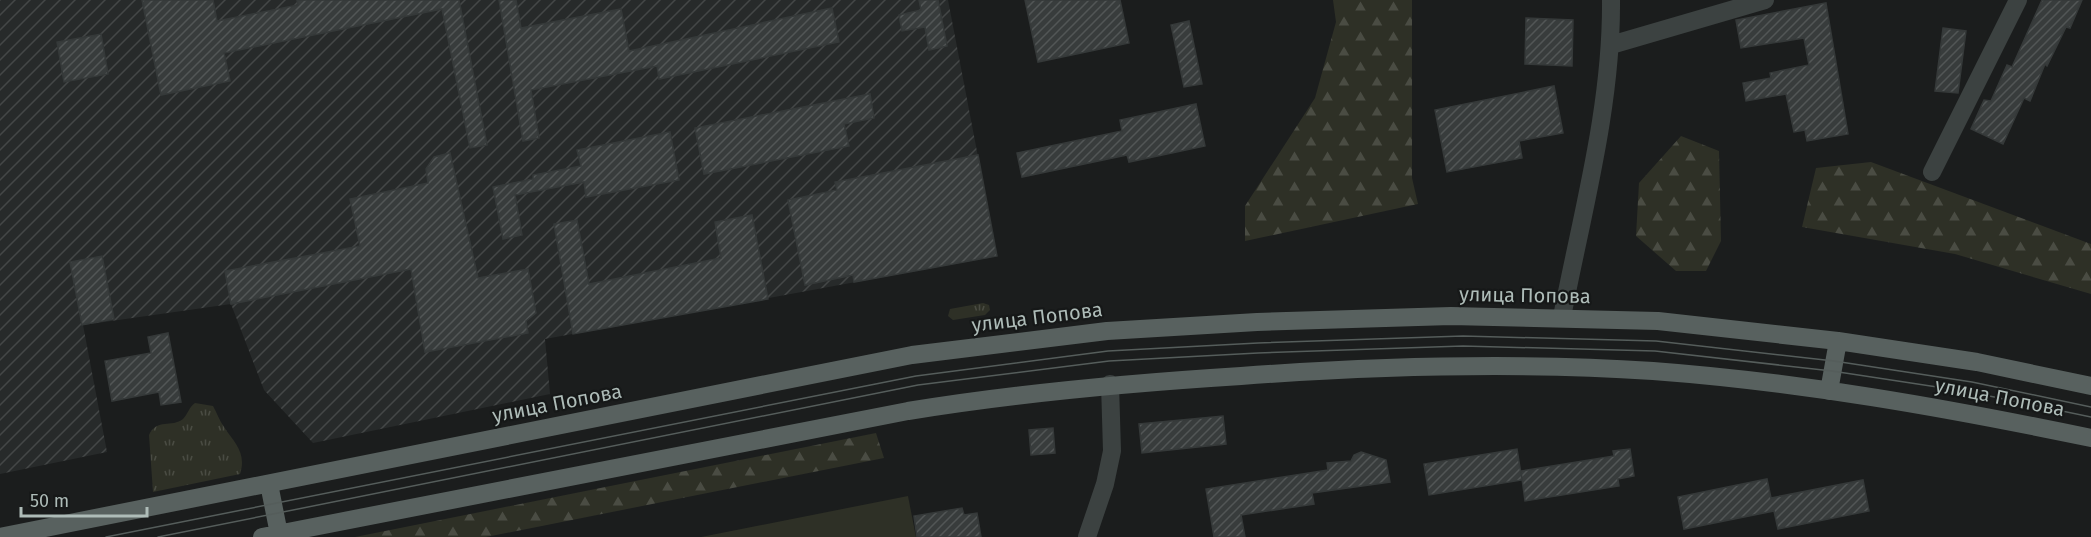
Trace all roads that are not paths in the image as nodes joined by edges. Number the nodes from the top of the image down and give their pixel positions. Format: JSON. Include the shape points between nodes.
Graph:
{"nodes":[{"id":1,"x":1611,"y":0,"type":"edge"},
{"id":2,"x":1765,"y":0,"type":"edge"},
{"id":3,"x":2018,"y":0,"type":"edge"},
{"id":4,"x":1611,"y":45,"type":"junction"},
{"id":5,"x":1932,"y":172,"type":"dead end"},
{"id":6,"x":1562,"y":317,"type":"junction"},
{"id":7,"x":1838,"y":341,"type":"junction"},
{"id":8,"x":1110,"y":384,"type":"junction"},
{"id":9,"x":2091,"y":386,"type":"edge"},
{"id":10,"x":1829,"y":391,"type":"junction"},
{"id":11,"x":2091,"y":438,"type":"edge"},
{"id":12,"x":269,"y":484,"type":"junction"},
{"id":13,"x":270,"y":535,"type":"edge"},
{"id":14,"x":0,"y":537,"type":"edge"},
{"id":15,"x":1087,"y":537,"type":"edge"}],
"edges":[{"from":1,"to":4,"type":"street"},
{"from":2,"to":4,"type":"street"},
{"from":3,"to":5,"type":"street"},
{"from":4,"to":6,"type":"street","via":[[1606,94]]},
{"from":6,"to":7,"type":"main road","name":"улица Попова","via":[[1658,321]]},
{"from":6,"to":12,"type":"main road","name":"улица Попова","via":[[1257,322],[1003,342],[901,357]]},
{"from":7,"to":9,"type":"main road","name":"улица Попова","via":[[1977,362]]},
{"from":7,"to":10,"type":"main road"},
{"from":8,"to":10,"type":"main road","name":"улица Попова","via":[[1304,371],[1462,366],[1654,371]]},
{"from":8,"to":13,"type":"main road","name":"улица Попова","via":[[908,411]]},
{"from":8,"to":15,"type":"street","via":[[1112,451]]},
{"from":10,"to":11,"type":"main road","name":"улица Попова","via":[[1967,412]]},
{"from":12,"to":13,"type":"main road"},
{"from":12,"to":14,"type":"main road","name":"улица Попова"}]}
